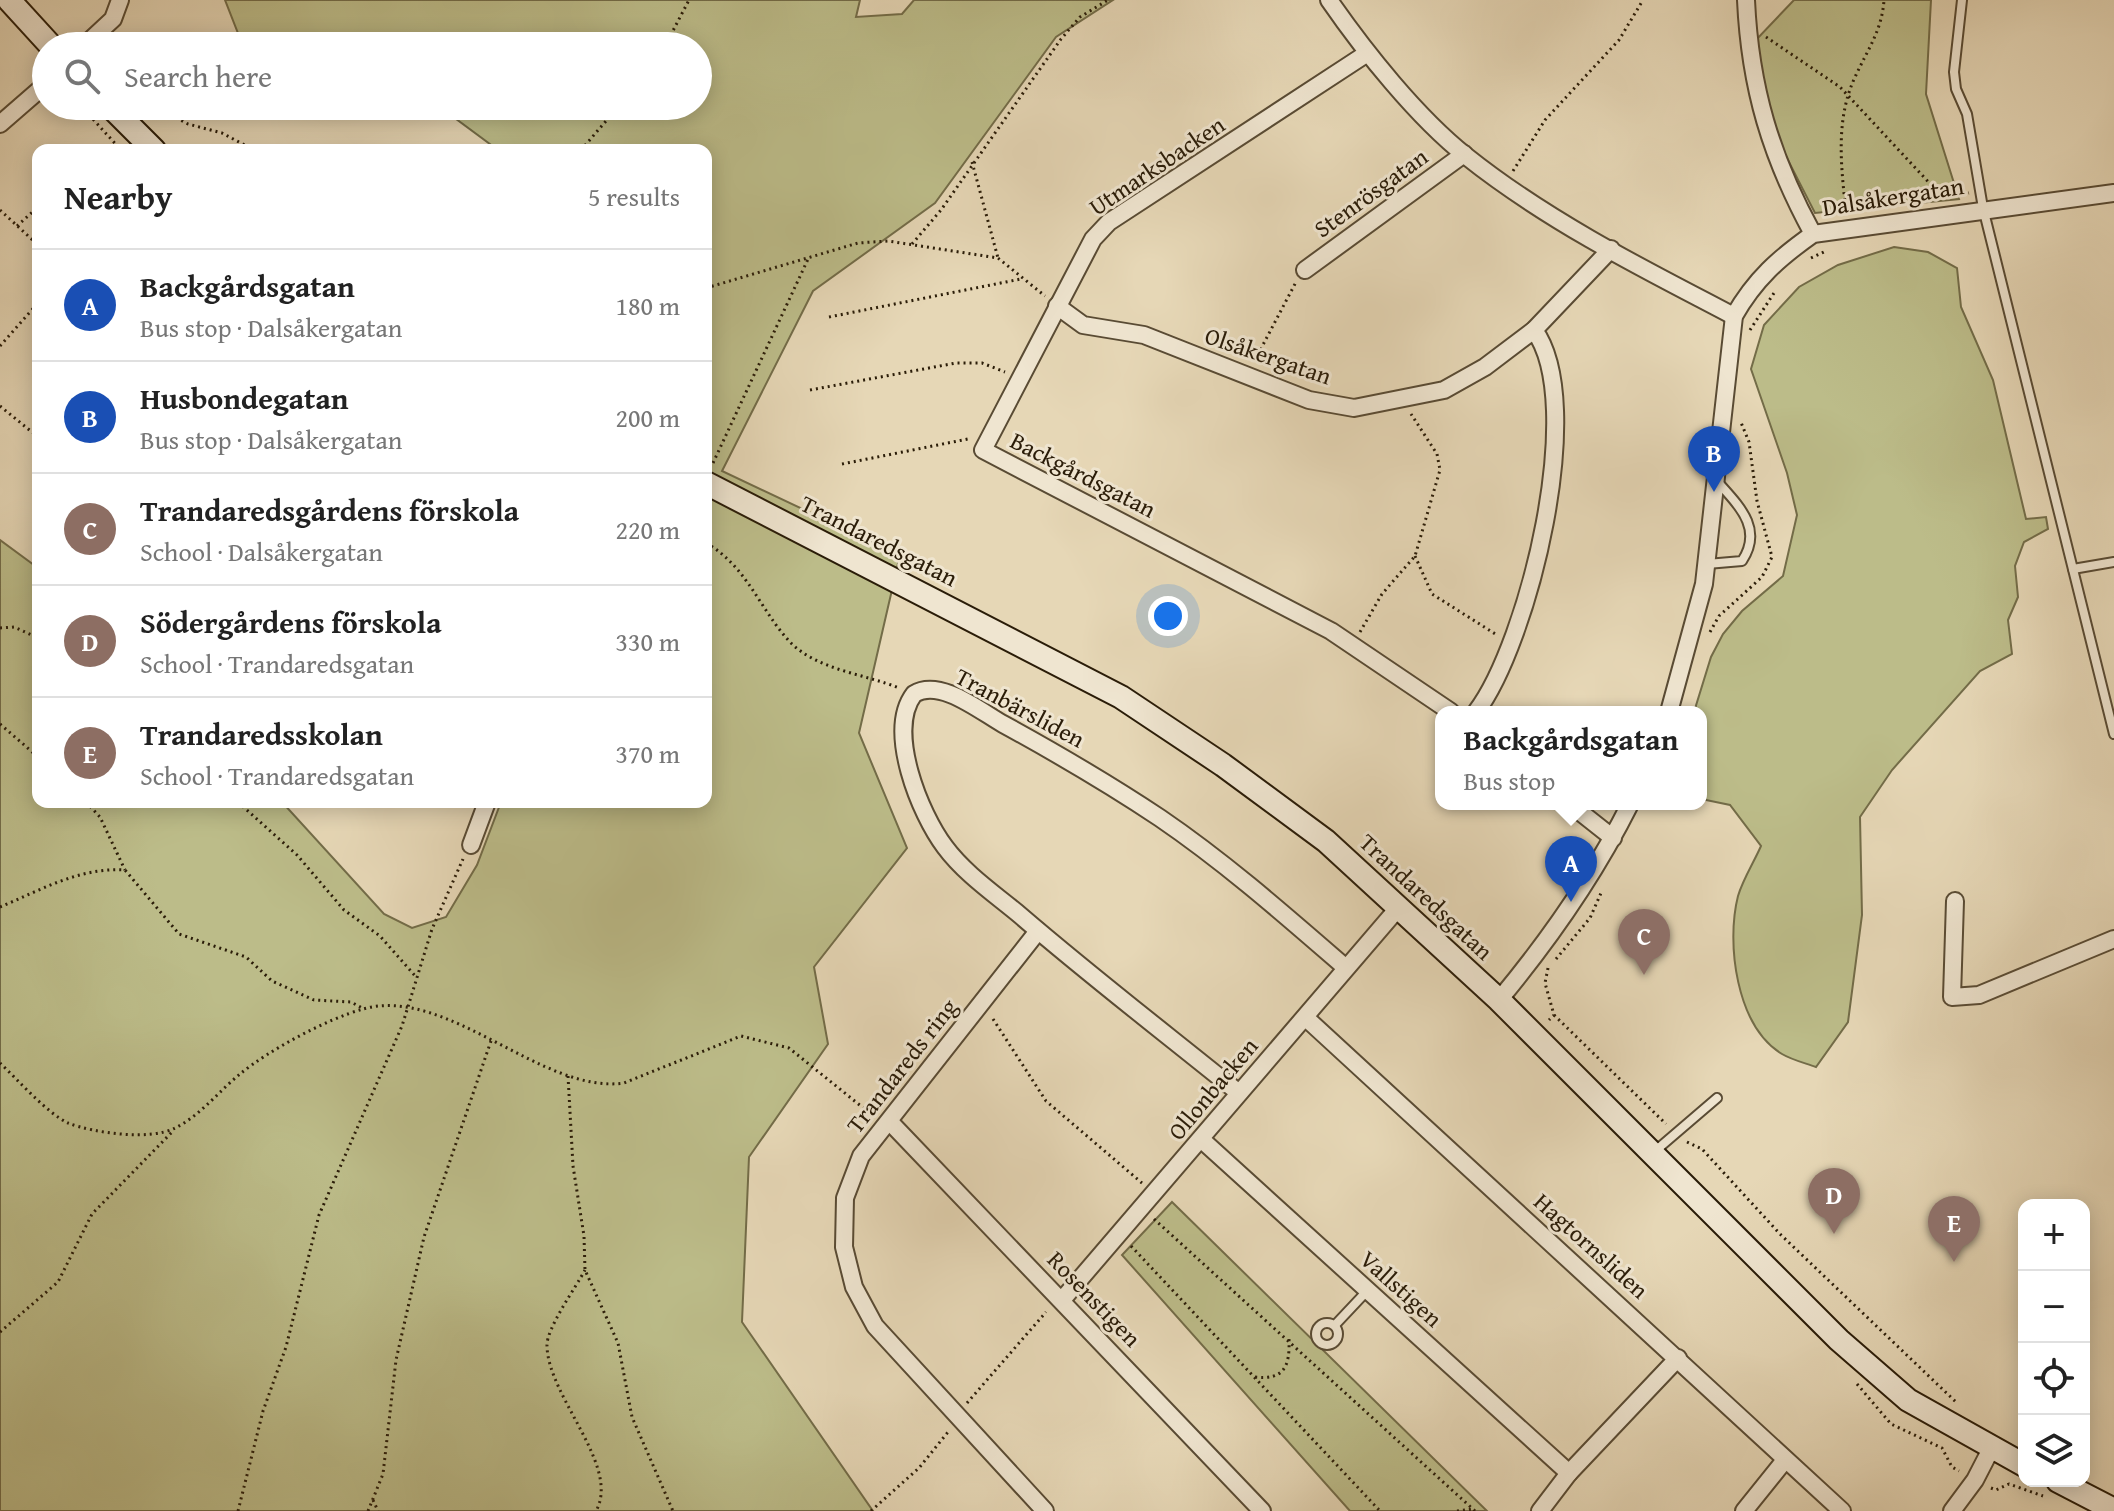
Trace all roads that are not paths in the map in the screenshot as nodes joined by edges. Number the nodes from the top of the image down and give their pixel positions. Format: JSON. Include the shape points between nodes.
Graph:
{"nodes":[{"id":1,"x":9,"y":0,"type":"edge"},
{"id":2,"x":120,"y":0,"type":"edge"},
{"id":3,"x":1329,"y":0,"type":"edge"},
{"id":4,"x":1746,"y":0,"type":"edge"},
{"id":5,"x":1962,"y":0,"type":"edge"},
{"id":6,"x":38,"y":32,"type":"edge"},
{"id":7,"x":99,"y":32,"type":"edge"},
{"id":8,"x":1366,"y":54,"type":"junction"},
{"id":9,"x":32,"y":96,"type":"edge"},
{"id":10,"x":124,"y":120,"type":"edge"},
{"id":11,"x":0,"y":124,"type":"edge"},
{"id":12,"x":148,"y":144,"type":"edge"},
{"id":13,"x":1464,"y":154,"type":"junction"},
{"id":14,"x":2114,"y":193,"type":"edge"},
{"id":15,"x":1982,"y":200,"type":"junction"},
{"id":16,"x":1813,"y":234,"type":"junction"},
{"id":17,"x":1611,"y":249,"type":"junction"},
{"id":18,"x":1305,"y":270,"type":"road end"},
{"id":19,"x":1057,"y":306,"type":"junction"},
{"id":20,"x":1734,"y":316,"type":"junction"},
{"id":21,"x":1534,"y":330,"type":"junction"},
{"id":22,"x":986,"y":445,"type":"joint"},
{"id":23,"x":712,"y":477,"type":"edge"},
{"id":24,"x":1716,"y":479,"type":"junction"},
{"id":25,"x":2114,"y":562,"type":"edge"},
{"id":26,"x":1707,"y":564,"type":"junction"},
{"id":27,"x":2073,"y":569,"type":"junction"},
{"id":28,"x":1442,"y":706,"type":"edge"},
{"id":29,"x":1479,"y":706,"type":"edge"},
{"id":30,"x":1671,"y":706,"type":"edge"},
{"id":31,"x":2114,"y":734,"type":"edge"},
{"id":32,"x":485,"y":808,"type":"edge"},
{"id":33,"x":1578,"y":810,"type":"edge"},
{"id":34,"x":1627,"y":810,"type":"edge"},
{"id":35,"x":1613,"y":838,"type":"junction"},
{"id":36,"x":471,"y":845,"type":"road end"},
{"id":37,"x":1955,"y":901,"type":"dead end"},
{"id":38,"x":1399,"y":907,"type":"junction"},
{"id":39,"x":1038,"y":931,"type":"junction"},
{"id":40,"x":2114,"y":939,"type":"edge"},
{"id":41,"x":1346,"y":968,"type":"junction"},
{"id":42,"x":1499,"y":1000,"type":"junction"},
{"id":43,"x":1306,"y":1018,"type":"junction"},
{"id":44,"x":1239,"y":1093,"type":"junction"},
{"id":45,"x":1717,"y":1098,"type":"dead end"},
{"id":46,"x":888,"y":1124,"type":"junction"},
{"id":47,"x":1202,"y":1140,"type":"junction"},
{"id":48,"x":1653,"y":1154,"type":"junction"},
{"id":49,"x":1367,"y":1291,"type":"junction"},
{"id":50,"x":1061,"y":1299,"type":"junction"},
{"id":51,"x":1335,"y":1325,"type":"dead end"},
{"id":52,"x":1678,"y":1358,"type":"junction"},
{"id":53,"x":1991,"y":1449,"type":"junction"},
{"id":54,"x":1785,"y":1460,"type":"junction"},
{"id":55,"x":2018,"y":1462,"type":"edge"},
{"id":56,"x":1569,"y":1473,"type":"junction"},
{"id":57,"x":2056,"y":1491,"type":"edge"},
{"id":58,"x":2114,"y":1510,"type":"edge"},
{"id":59,"x":1045,"y":1511,"type":"edge"},
{"id":60,"x":1262,"y":1511,"type":"edge"},
{"id":61,"x":1540,"y":1511,"type":"edge"},
{"id":62,"x":1744,"y":1511,"type":"edge"},
{"id":63,"x":1842,"y":1511,"type":"edge"},
{"id":64,"x":1952,"y":1511,"type":"edge"}],
"edges":[{"from":1,"to":6,"type":"street"},
{"from":2,"to":7,"type":"street","via":[[113,19]]},
{"from":3,"to":8,"type":"street"},
{"from":4,"to":16,"type":"street","via":[[1753,74],[1768,137]]},
{"from":5,"to":15,"type":"lane","via":[[1954,72]]},
{"from":8,"to":13,"type":"street"},
{"from":8,"to":19,"type":"street","name":"Utmarksbacken","via":[[1109,222],[1093,239]]},
{"from":9,"to":11,"type":"street"},
{"from":10,"to":12,"type":"street"},
{"from":13,"to":17,"type":"street"},
{"from":13,"to":18,"type":"street","name":"Stenrösgatan"},
{"from":14,"to":15,"type":"street","name":"Dalsåkergatan"},
{"from":15,"to":16,"type":"street","name":"Dalsåkergatan"},
{"from":15,"to":27,"type":"lane"},
{"from":16,"to":20,"type":"street","name":"Dalsåkergatan","via":[[1752,284]]},
{"from":17,"to":20,"type":"street"},
{"from":17,"to":21,"type":"street","name":"Olsåkergatan"},
{"from":19,"to":21,"type":"street","name":"Olsåkergatan","via":[[1083,325],[1144,335],[1309,400],[1354,408],[1404,400],[1458,382]]},
{"from":19,"to":22,"type":"street","name":"Utmarksbacken"},
{"from":20,"to":24,"type":"street","name":"Dalsåkergatan"},
{"from":21,"to":29,"type":"street","via":[[1546,347],[1556,392],[1555,449],[1542,536],[1513,640]]},
{"from":22,"to":28,"type":"street","name":"Backgårdsgatan","via":[[1352,645]]},
{"from":23,"to":38,"type":"street","name":"Trandaredsgatan","via":[[1121,697],[1326,841]]},
{"from":24,"to":26,"type":"street","name":"Dalsåkergatan"},
{"from":24,"to":26,"type":"lane","via":[[1744,511],[1750,548],[1742,561]]},
{"from":25,"to":27,"type":"lane"},
{"from":26,"to":30,"type":"street","name":"Dalsåkergatan"},
{"from":27,"to":31,"type":"lane"},
{"from":32,"to":36,"type":"street"},
{"from":33,"to":35,"type":"street"},
{"from":34,"to":35,"type":"street"},
{"from":35,"to":42,"type":"street","via":[[1549,936]]},
{"from":37,"to":40,"type":"street","via":[[1952,997],[1979,995]]},
{"from":38,"to":41,"type":"street","name":"Ollonbacken"},
{"from":38,"to":42,"type":"street","name":"Trandaredsgatan"},
{"from":39,"to":41,"type":"street","name":"Tranbärsliden","via":[[959,862],[932,829],[916,794],[906,751],[906,709],[914,694],[928,689],[954,697],[1073,762],[1162,819]]},
{"from":39,"to":44,"type":"street"},
{"from":39,"to":46,"type":"street","name":"Trandareds ring"},
{"from":41,"to":43,"type":"street","name":"Ollonbacken"},
{"from":42,"to":48,"type":"street","name":"Trandaredsgatan"},
{"from":43,"to":44,"type":"street","name":"Ollonbacken"},
{"from":43,"to":52,"type":"street","name":"Hagtornsliden"},
{"from":44,"to":47,"type":"street","name":"Ollonbacken"},
{"from":45,"to":48,"type":"lane"},
{"from":46,"to":50,"type":"street","name":"Rosenstigen"},
{"from":46,"to":59,"type":"street","name":"Trandareds ring","via":[[861,1156],[845,1198],[844,1247],[854,1287],[875,1326]]},
{"from":47,"to":49,"type":"street","name":"Vallstigen"},
{"from":47,"to":50,"type":"street","name":"Ollonbacken"},
{"from":48,"to":53,"type":"street","name":"Trandaredsgatan","via":[[1880,1377],[1908,1400]]},
{"from":49,"to":51,"type":"lane"},
{"from":49,"to":56,"type":"street","name":"Vallstigen"},
{"from":50,"to":60,"type":"street","name":"Rosenstigen"},
{"from":52,"to":54,"type":"street","name":"Hagtornsliden"},
{"from":52,"to":56,"type":"street"},
{"from":53,"to":55,"type":"street","name":"Trandaredsgatan"},
{"from":53,"to":64,"type":"street"},
{"from":54,"to":62,"type":"street"},
{"from":54,"to":63,"type":"street","name":"Hagtornsliden"},
{"from":56,"to":61,"type":"street"},
{"from":57,"to":58,"type":"street"}]}
